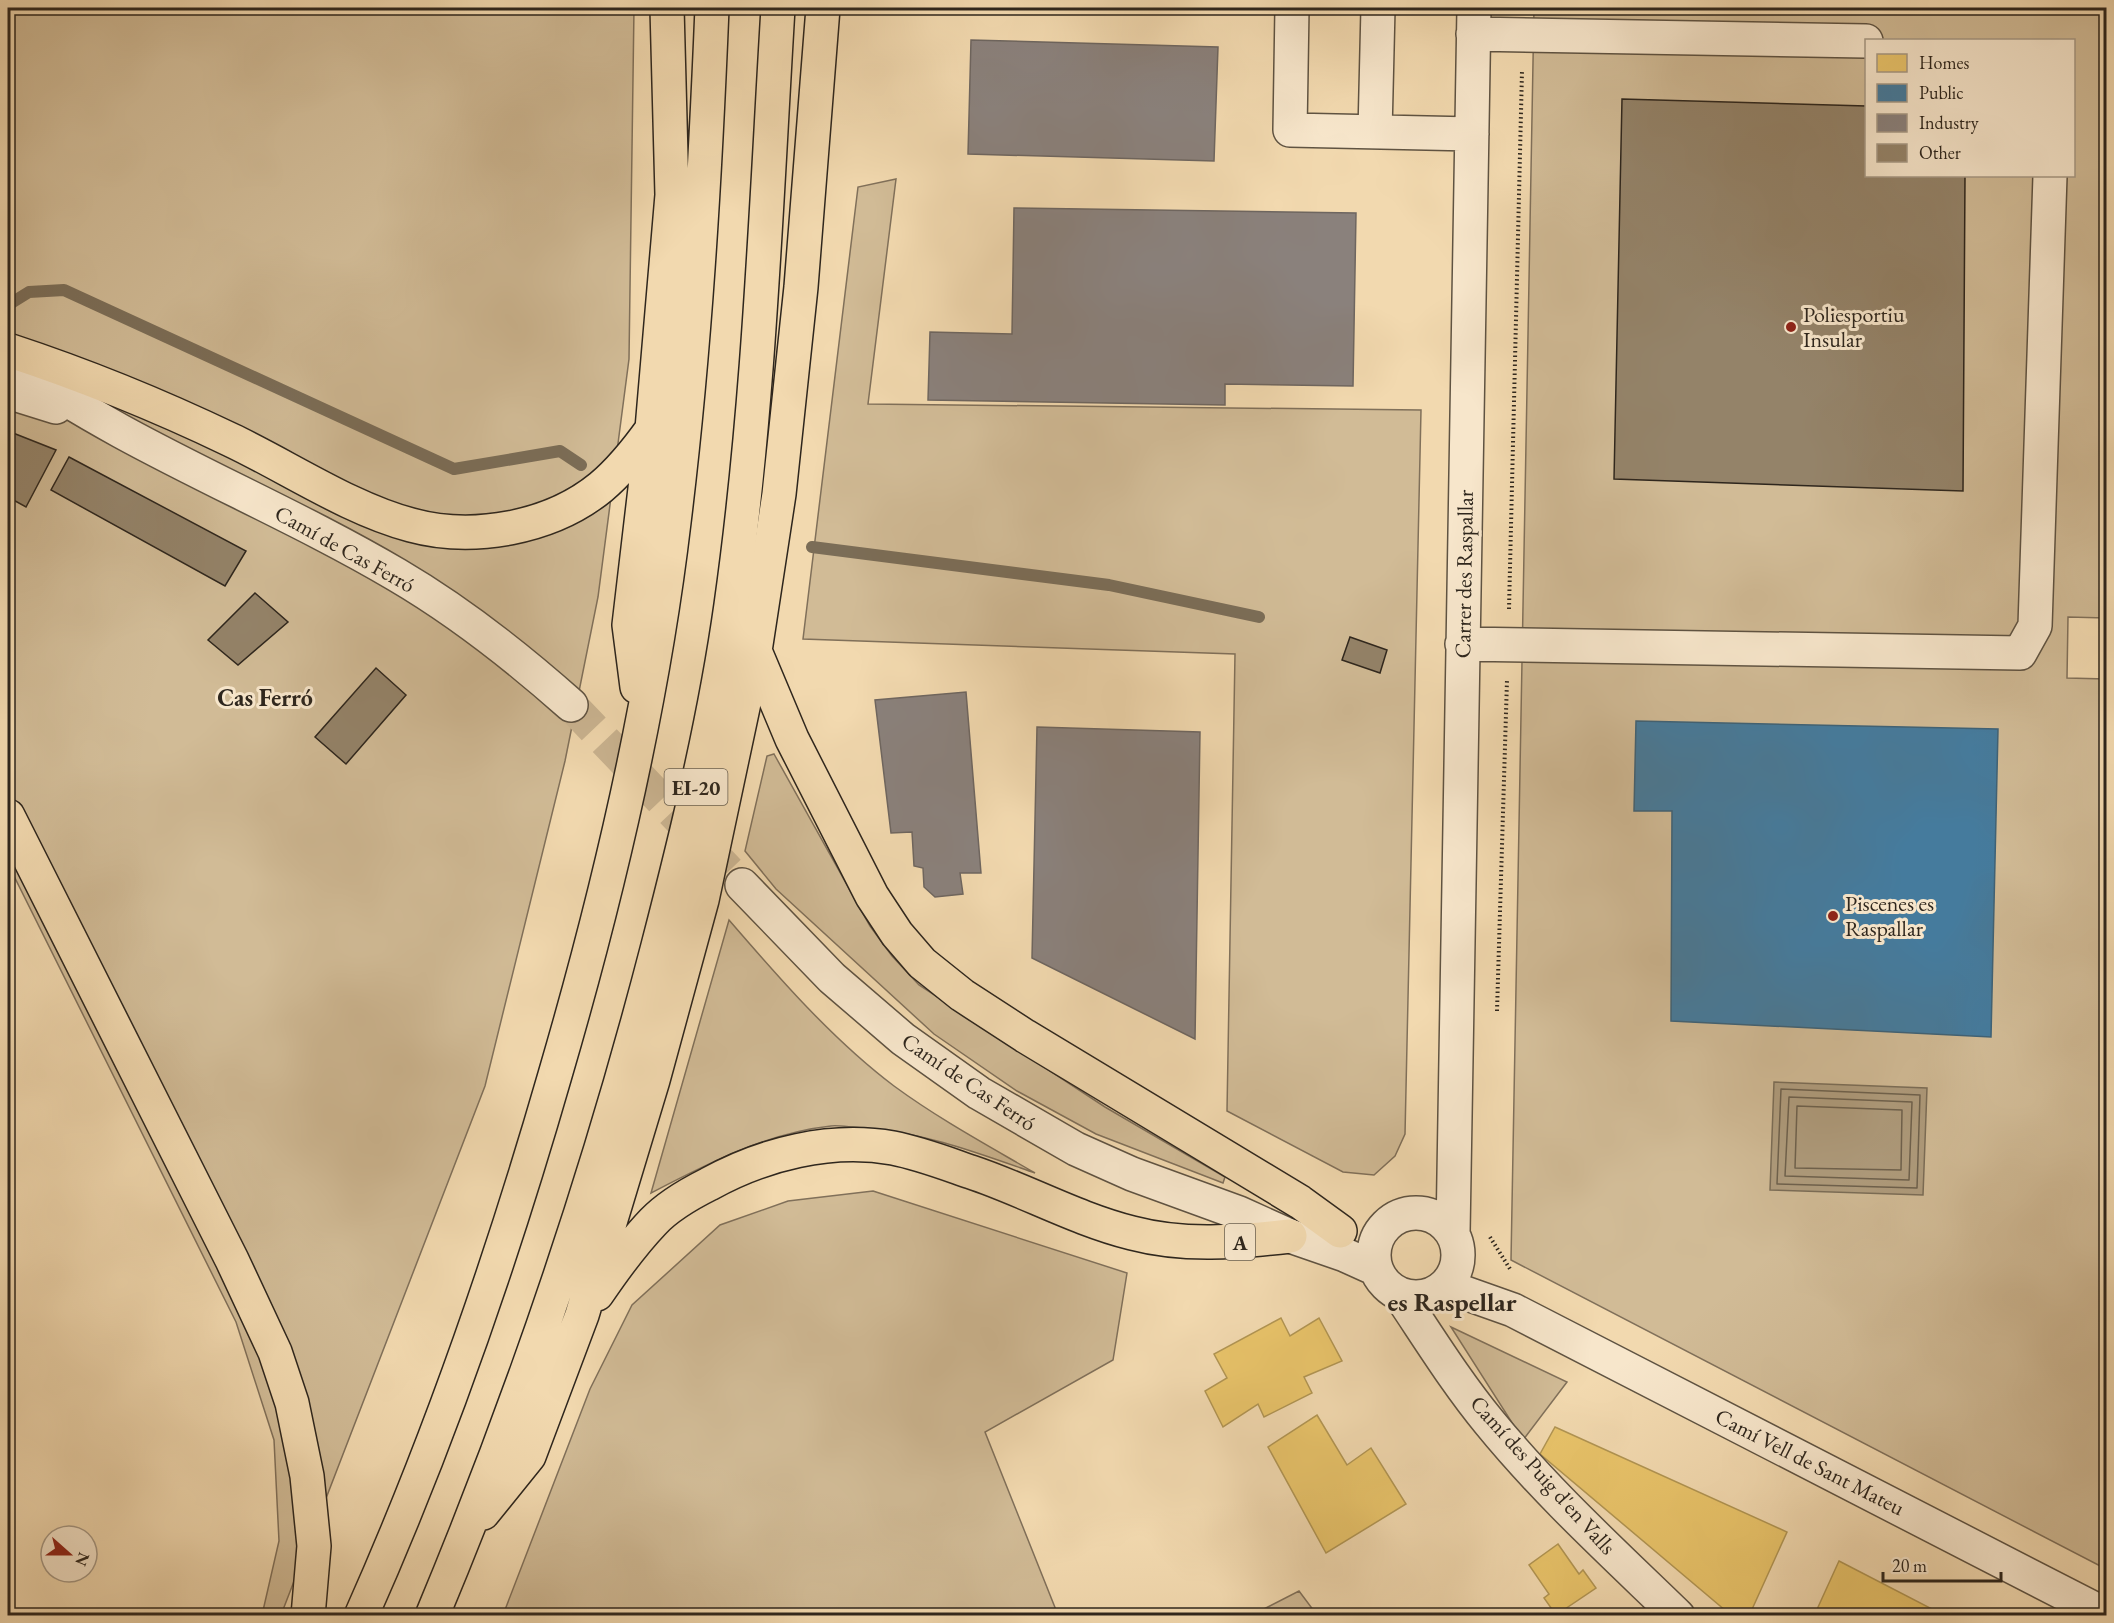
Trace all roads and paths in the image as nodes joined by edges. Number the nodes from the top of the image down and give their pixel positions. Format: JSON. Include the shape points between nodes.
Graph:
{"nodes":[{"id":1,"x":667,"y":8,"type":"edge"},
{"id":2,"x":712,"y":8,"type":"edge"},
{"id":3,"x":778,"y":8,"type":"edge"},
{"id":4,"x":823,"y":8,"type":"edge"},
{"id":5,"x":1292,"y":8,"type":"edge"},
{"id":6,"x":1377,"y":8,"type":"edge"},
{"id":7,"x":1474,"y":21,"type":"edge"},
{"id":8,"x":1523,"y":35,"type":"junction"},
{"id":9,"x":1865,"y":41,"type":"edge"},
{"id":10,"x":1375,"y":132,"type":"junction"},
{"id":11,"x":1472,"y":134,"type":"junction"},
{"id":12,"x":2050,"y":177,"type":"edge"},
{"id":13,"x":8,"y":350,"type":"edge"},
{"id":14,"x":8,"y":361,"type":"edge"},
{"id":15,"x":8,"y":392,"type":"edge"},
{"id":16,"x":101,"y":421,"type":"junction"},
{"id":17,"x":652,"y":429,"type":"junction"},
{"id":18,"x":1462,"y":644,"type":"junction"},
{"id":19,"x":1508,"y":645,"type":"junction"},
{"id":20,"x":755,"y":651,"type":"junction"},
{"id":21,"x":571,"y":705,"type":"tunnel mouth"},
{"id":22,"x":642,"y":723,"type":"junction"},
{"id":23,"x":8,"y":816,"type":"edge"},
{"id":24,"x":742,"y":885,"type":"tunnel mouth"},
{"id":25,"x":1497,"y":1012,"type":"dead end"},
{"id":26,"x":1453,"y":1140,"type":"junction"},
{"id":27,"x":1239,"y":1213,"type":"junction"},
{"id":28,"x":1422,"y":1214,"type":"junction"},
{"id":29,"x":1388,"y":1224,"type":"junction"},
{"id":30,"x":1490,"y":1225,"type":"dead end"},
{"id":31,"x":1340,"y":1231,"type":"junction"},
{"id":32,"x":1290,"y":1236,"type":"junction"},
{"id":33,"x":1455,"y":1246,"type":"junction"},
{"id":34,"x":1376,"y":1269,"type":"junction"},
{"id":35,"x":1513,"y":1273,"type":"dead end"},
{"id":36,"x":1442,"y":1289,"type":"junction"},
{"id":37,"x":1400,"y":1295,"type":"junction"},
{"id":38,"x":1513,"y":1310,"type":"junction"},
{"id":39,"x":582,"y":1315,"type":"junction"},
{"id":40,"x":465,"y":1536,"type":"junction"},
{"id":41,"x":2106,"y":1615,"type":"edge"},
{"id":42,"x":308,"y":1616,"type":"edge"},
{"id":43,"x":361,"y":1616,"type":"edge"},
{"id":44,"x":432,"y":1616,"type":"edge"},
{"id":45,"x":1678,"y":1616,"type":"edge"}],
"edges":[{"from":1,"to":17,"type":"main road","via":[[672,195]]},
{"from":2,"to":22,"type":"main road","number":"EI-20","via":[[696,296],[676,501]]},
{"from":3,"to":40,"type":"main road","number":"EI-20","via":[[747,460],[731,607],[700,769],[640,1014],[599,1154],[524,1379]]},
{"from":4,"to":20,"type":"main road","via":[[802,275],[779,494]]},
{"from":5,"to":10,"type":"street","via":[[1290,130]]},
{"from":6,"to":10,"type":"street"},
{"from":7,"to":8,"type":"street"},
{"from":7,"to":11,"type":"street","name":"Carrer des Raspallar"},
{"from":8,"to":9,"type":"street"},
{"from":8,"to":19,"type":"path"},
{"from":10,"to":11,"type":"street"},
{"from":11,"to":18,"type":"street","name":"Carrer des Raspallar"},
{"from":12,"to":19,"type":"street","via":[[2035,626],[2020,652]]},
{"from":13,"to":17,"type":"main road","via":[[120,390],[361,506],[411,525],[454,532],[531,523],[572,506],[601,487],[635,453]]},
{"from":14,"to":16,"type":"street","name":"Camí de Cas Ferró"},
{"from":15,"to":16,"type":"street","name":"Camí de Cas Ferró"},
{"from":16,"to":21,"type":"street","name":"Camí de Cas Ferró","via":[[397,575],[479,629]]},
{"from":17,"to":22,"type":"main road","via":[[629,625]]},
{"from":18,"to":19,"type":"street"},
{"from":18,"to":26,"type":"street","name":"Carrer des Raspallar"},
{"from":19,"to":25,"type":"path"},
{"from":20,"to":31,"type":"main road","via":[[792,739],[867,886],[897,934],[922,963],[1025,1036],[1300,1202]]},
{"from":20,"to":39,"type":"main road","via":[[702,900]]},
{"from":22,"to":43,"type":"main road","number":"EI-20","via":[[611,870],[534,1147],[460,1370]]},
{"from":23,"to":42,"type":"main road","via":[[275,1352],[292,1403],[308,1476],[314,1546]]},
{"from":24,"to":27,"type":"street","name":"Camí de Cas Ferró","via":[[832,978],[903,1039],[979,1093],[1076,1149]]},
{"from":26,"to":28,"type":"street","via":[[1433,1201]]},
{"from":26,"to":33,"type":"street","name":"Carrer des Raspallar"},
{"from":27,"to":31,"type":"street","name":"Camí de Cas Ferró"},
{"from":27,"to":32,"type":"street","name":"Camí de Cas Ferró"},
{"from":28,"to":29,"type":"street","via":[[1410,1213]]},
{"from":28,"to":33,"type":"street","via":[[1445,1224]]},
{"from":29,"to":31,"type":"street","name":"Camí de Cas Ferró","via":[[1360,1232]]},
{"from":29,"to":34,"type":"street","via":[[1375,1245]]},
{"from":30,"to":35,"type":"path","via":[[1490,1237]]},
{"from":32,"to":34,"type":"street","name":"Camí de Cas Ferró"},
{"from":32,"to":39,"type":"main road","number":"A","via":[[1237,1242],[1174,1241],[1132,1234],[917,1154],[891,1148],[831,1146],[774,1155],[685,1197],[654,1221]]},
{"from":33,"to":36,"type":"street","via":[[1450,1281]]},
{"from":33,"to":38,"type":"street","name":"Camí Vell de Sant Mateu","via":[[1484,1288]]},
{"from":34,"to":37,"type":"street","via":[[1390,1289]]},
{"from":36,"to":37,"type":"street","via":[[1429,1296]]},
{"from":36,"to":38,"type":"street","name":"Camí Vell de Sant Mateu"},
{"from":37,"to":45,"type":"street","name":"Camí des Puig d'en Valls","via":[[1433,1348],[1489,1423],[1580,1521]]},
{"from":38,"to":41,"type":"street","name":"Camí Vell de Sant Mateu"},
{"from":39,"to":40,"type":"main road","via":[[530,1456]]},
{"from":40,"to":44,"type":"main road","number":"EI-20"}]}
